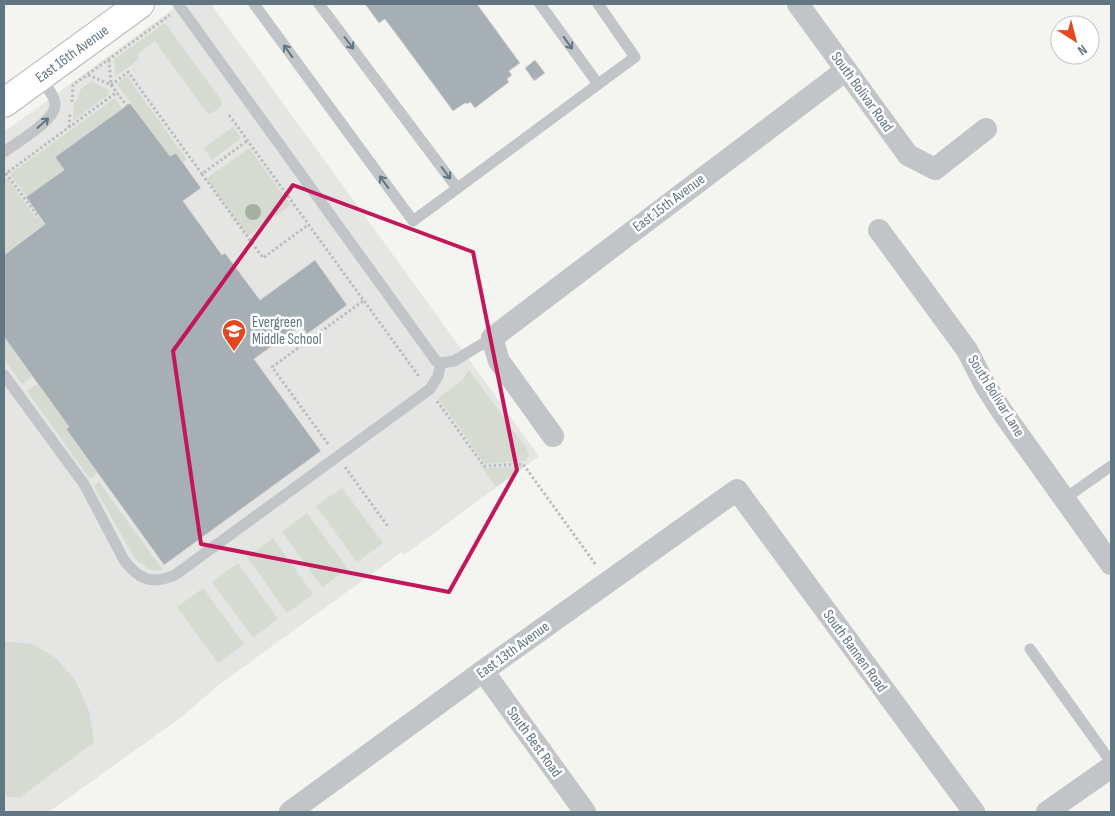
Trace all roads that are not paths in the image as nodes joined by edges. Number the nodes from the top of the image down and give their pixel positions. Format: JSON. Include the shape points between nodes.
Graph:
{"nodes":[{"id":1,"x":140,"y":4,"type":"edge"},
{"id":2,"x":254,"y":4,"type":"edge"},
{"id":3,"x":319,"y":4,"type":"edge"},
{"id":4,"x":540,"y":4,"type":"edge"},
{"id":5,"x":598,"y":4,"type":"edge"},
{"id":6,"x":798,"y":4,"type":"edge"},
{"id":7,"x":179,"y":6,"type":"edge"},
{"id":8,"x":846,"y":70,"type":"junction"},
{"id":9,"x":40,"y":77,"type":"junction"},
{"id":10,"x":598,"y":84,"type":"junction"},
{"id":11,"x":4,"y":103,"type":"edge"},
{"id":12,"x":986,"y":129,"type":"dead end"},
{"id":13,"x":4,"y":152,"type":"edge"},
{"id":14,"x":457,"y":188,"type":"junction"},
{"id":15,"x":879,"y":230,"type":"dead end"},
{"id":16,"x":492,"y":338,"type":"junction"},
{"id":17,"x":441,"y":363,"type":"junction"},
{"id":18,"x":4,"y":375,"type":"edge"},
{"id":19,"x":553,"y":436,"type":"dead end"},
{"id":20,"x":1111,"y":466,"type":"edge"},
{"id":21,"x":737,"y":490,"type":"joint"},
{"id":22,"x":1064,"y":499,"type":"junction"},
{"id":23,"x":1111,"y":564,"type":"edge"},
{"id":24,"x":1030,"y":649,"type":"dead end"},
{"id":25,"x":483,"y":671,"type":"junction"},
{"id":26,"x":1111,"y":762,"type":"edge"},
{"id":27,"x":1111,"y":767,"type":"edge"},
{"id":28,"x":290,"y":812,"type":"edge"},
{"id":29,"x":585,"y":812,"type":"edge"},
{"id":30,"x":974,"y":812,"type":"edge"},
{"id":31,"x":1048,"y":812,"type":"edge"}],
"edges":[{"from":1,"to":9,"type":"street","name":"East 16th Avenue"},
{"from":14,"to":2,"type":"lane","one_way":true,"via":[[413,221]]},
{"from":3,"to":14,"type":"lane","one_way":true},
{"from":4,"to":10,"type":"lane","one_way":true},
{"from":5,"to":10,"type":"lane","via":[[636,57]]},
{"from":6,"to":8,"type":"street","name":"South Bolivar Road"},
{"from":7,"to":17,"type":"lane","via":[[436,361]]},
{"from":8,"to":12,"type":"street","name":"South Bolivar Road","via":[[908,155],[935,169]]},
{"from":8,"to":16,"type":"street","name":"East 15th Avenue"},
{"from":9,"to":11,"type":"street","name":"East 16th Avenue"},
{"from":13,"to":9,"type":"lane","one_way":true,"via":[[52,114],[55,106],[53,97]]},
{"from":10,"to":14,"type":"lane"},
{"from":15,"to":22,"type":"street","name":"South Bolivar Lane","via":[[967,350],[1003,414]]},
{"from":16,"to":17,"type":"lane","via":[[454,361]]},
{"from":16,"to":19,"type":"street","via":[[498,361]]},
{"from":17,"to":18,"type":"lane","via":[[430,389],[175,575],[163,580],[151,580],[131,570],[84,484]]},
{"from":20,"to":22,"type":"lane"},
{"from":21,"to":25,"type":"street","name":"East 13th Avenue"},
{"from":21,"to":30,"type":"street","name":"South Bannen Road"},
{"from":22,"to":23,"type":"street","name":"South Bolivar Lane"},
{"from":24,"to":26,"type":"lane"},
{"from":25,"to":28,"type":"street","name":"East 13th Avenue"},
{"from":25,"to":29,"type":"street","name":"South Best Road"},
{"from":27,"to":31,"type":"street"}]}
